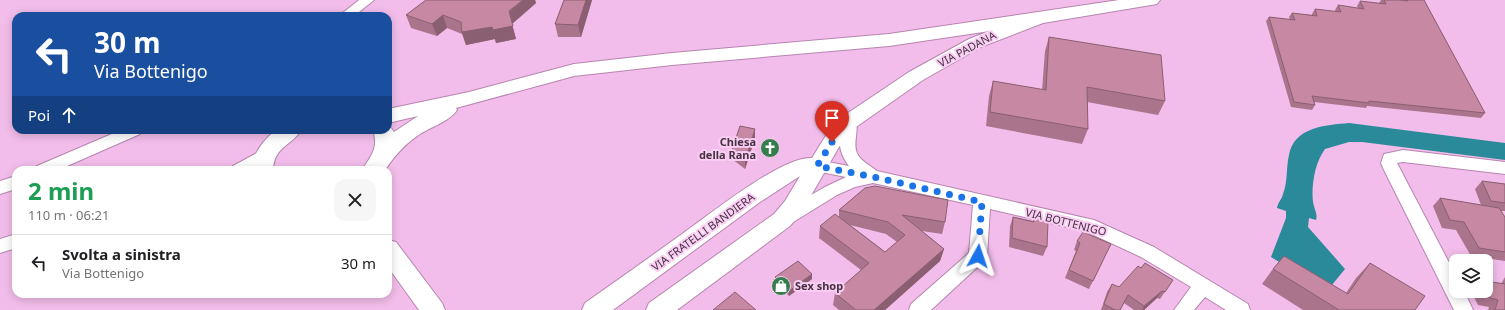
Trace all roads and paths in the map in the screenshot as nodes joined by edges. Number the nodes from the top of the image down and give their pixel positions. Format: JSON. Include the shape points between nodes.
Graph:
{"nodes":[{"id":1,"x":367,"y":0,"type":"edge"},
{"id":2,"x":1151,"y":0,"type":"edge"},
{"id":3,"x":351,"y":12,"type":"edge"},
{"id":4,"x":1039,"y":18,"type":"junction"},
{"id":5,"x":469,"y":99,"type":"junction"},
{"id":6,"x":392,"y":110,"type":"edge"},
{"id":7,"x":411,"y":111,"type":"junction"},
{"id":8,"x":392,"y":115,"type":"edge"},
{"id":9,"x":849,"y":122,"type":"junction"},
{"id":10,"x":126,"y":134,"type":"edge"},
{"id":11,"x":286,"y":134,"type":"edge"},
{"id":12,"x":384,"y":134,"type":"edge"},
{"id":13,"x":385,"y":152,"type":"junction"},
{"id":14,"x":264,"y":162,"type":"edge"},
{"id":15,"x":51,"y":166,"type":"edge"},
{"id":16,"x":252,"y":166,"type":"edge"},
{"id":17,"x":376,"y":166,"type":"edge"},
{"id":18,"x":817,"y":166,"type":"junction"},
{"id":19,"x":1505,"y":168,"type":"edge"},
{"id":20,"x":874,"y":177,"type":"junction"},
{"id":21,"x":12,"y":184,"type":"edge"},
{"id":22,"x":0,"y":188,"type":"edge"},
{"id":23,"x":752,"y":196,"type":"junction"},
{"id":24,"x":982,"y":202,"type":"junction"},
{"id":25,"x":782,"y":220,"type":"junction"},
{"id":26,"x":12,"y":242,"type":"edge"},
{"id":27,"x":0,"y":246,"type":"edge"},
{"id":28,"x":392,"y":254,"type":"edge"},
{"id":29,"x":1203,"y":286,"type":"junction"},
{"id":30,"x":434,"y":310,"type":"edge"},
{"id":31,"x":594,"y":310,"type":"edge"},
{"id":32,"x":658,"y":310,"type":"edge"},
{"id":33,"x":918,"y":310,"type":"edge"},
{"id":34,"x":1183,"y":310,"type":"edge"},
{"id":35,"x":1241,"y":310,"type":"edge"},
{"id":36,"x":1464,"y":310,"type":"edge"}],
"edges":[{"from":1,"to":3,"type":"street"},
{"from":2,"to":4,"type":"main road","name":"VIA PADANA"},
{"from":4,"to":5,"type":"main road","via":[[889,40],[574,70]]},
{"from":4,"to":9,"type":"main road","name":"VIA PADANA","via":[[975,43],[916,76]]},
{"from":5,"to":7,"type":"main road"},
{"from":5,"to":13,"type":"main road","via":[[413,127]]},
{"from":6,"to":7,"type":"street"},
{"from":7,"to":8,"type":"main road"},
{"from":9,"to":18,"type":"main road","name":"VIA PADANA"},
{"from":9,"to":20,"type":"street","via":[[848,154],[856,165]]},
{"from":10,"to":15,"type":"street"},
{"from":11,"to":14,"type":"main road"},
{"from":12,"to":13,"type":"main road"},
{"from":13,"to":17,"type":"main road"},
{"from":14,"to":16,"type":"street"},
{"from":18,"to":20,"type":"street","name":"VIA FRATELLI BANDIERA"},
{"from":18,"to":23,"type":"main road","name":"VIA FRATELLI BANDIERA","via":[[806,165],[798,168]]},
{"from":18,"to":25,"type":"main road","via":[[793,207]]},
{"from":19,"to":36,"type":"street","via":[[1403,156],[1390,158],[1392,170]]},
{"from":20,"to":24,"type":"street","name":"VIA BOTTENIGO"},
{"from":20,"to":25,"type":"street","via":[[851,182],[831,191]]},
{"from":21,"to":22,"type":"street"},
{"from":23,"to":25,"type":"main road","via":[[766,197],[777,202]]},
{"from":23,"to":31,"type":"main road","name":"VIA FRATELLI BANDIERA"},
{"from":24,"to":29,"type":"street","name":"VIA BOTTENIGO","via":[[1088,225],[1112,234]]},
{"from":24,"to":33,"type":"street","via":[[978,256]]},
{"from":25,"to":32,"type":"main road"},
{"from":26,"to":27,"type":"street"},
{"from":28,"to":30,"type":"main road"},
{"from":29,"to":34,"type":"street"},
{"from":29,"to":35,"type":"street","name":"VIA BOTTENIGO"}]}
